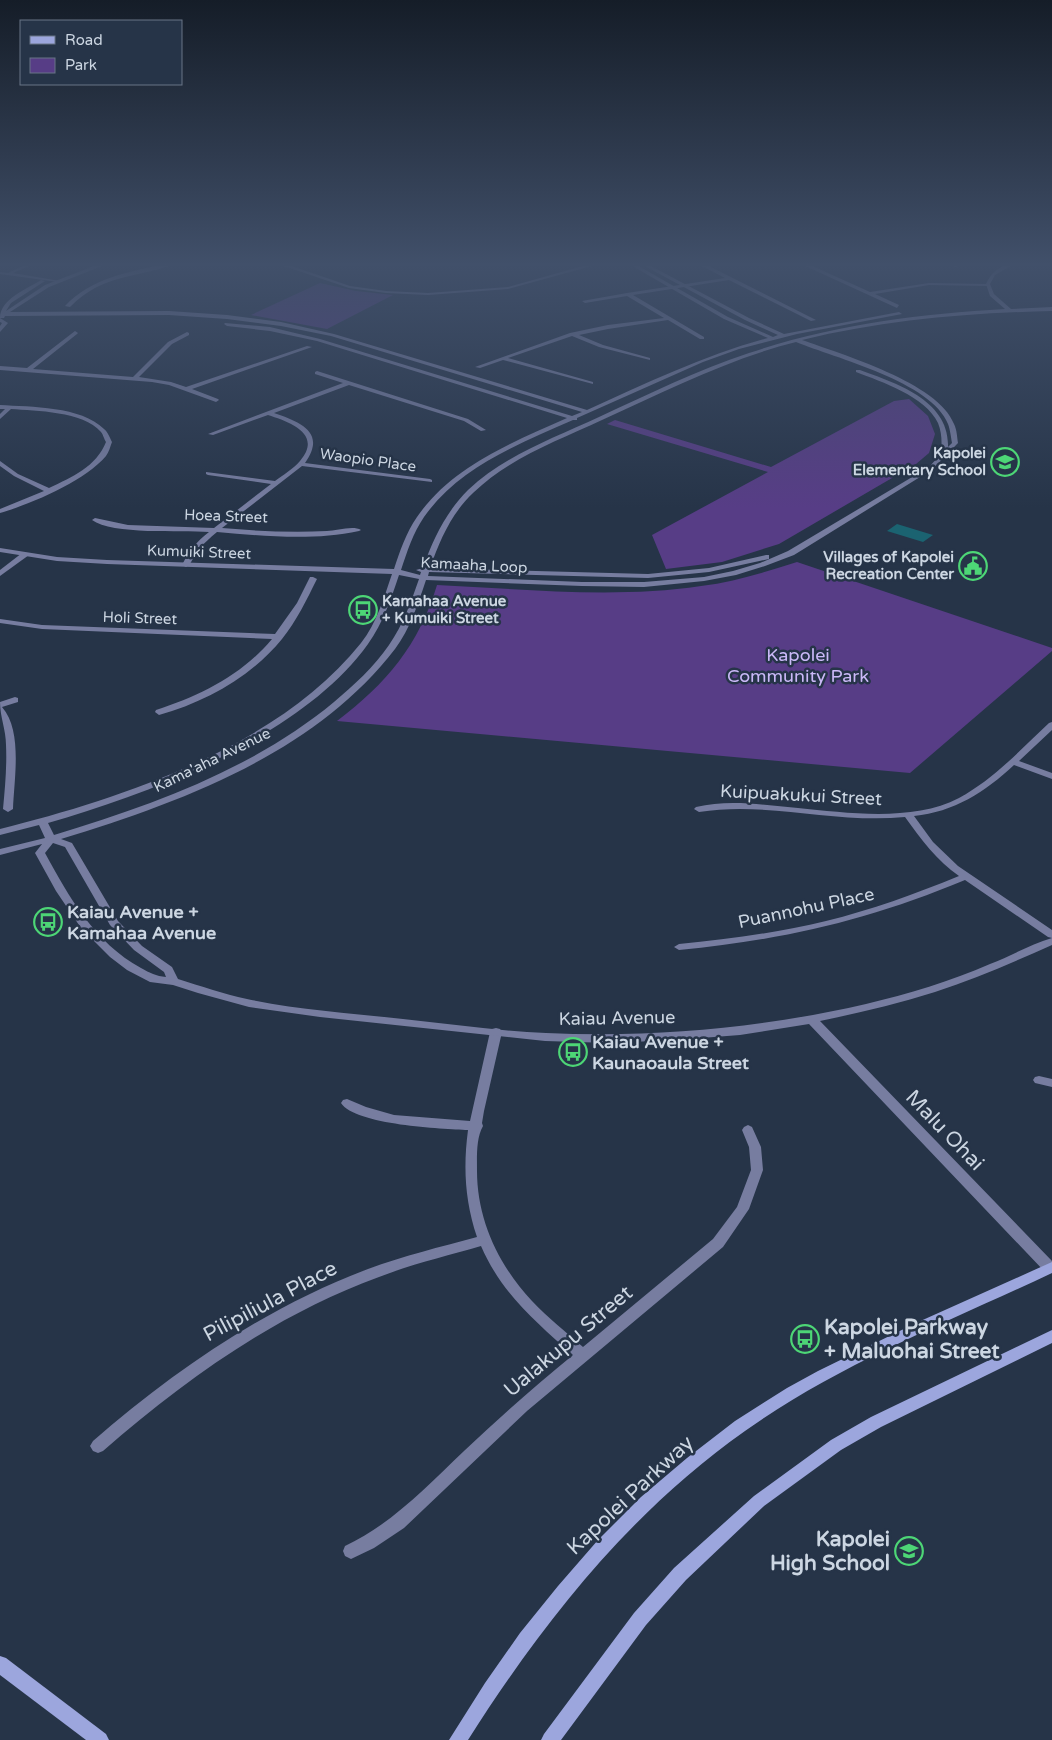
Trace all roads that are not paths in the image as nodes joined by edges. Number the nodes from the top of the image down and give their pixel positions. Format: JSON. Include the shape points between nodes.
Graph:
{"nodes":[{"id":1,"x":60,"y":345,"type":"edge"},
{"id":2,"x":168,"y":345,"type":"edge"},
{"id":3,"x":335,"y":345,"type":"edge"},
{"id":4,"x":366,"y":345,"type":"edge"},
{"id":5,"x":534,"y":345,"type":"edge"},
{"id":6,"x":599,"y":345,"type":"edge"},
{"id":7,"x":751,"y":345,"type":"edge"},
{"id":8,"x":779,"y":345,"type":"edge"},
{"id":9,"x":792,"y":345,"type":"edge"},
{"id":10,"x":808,"y":345,"type":"edge"},
{"id":11,"x":309,"y":347,"type":"dead end"},
{"id":12,"x":502,"y":358,"type":"junction"},
{"id":13,"x":648,"y":359,"type":"dead end"},
{"id":14,"x":832,"y":361,"type":"dead end"},
{"id":15,"x":478,"y":367,"type":"dead end"},
{"id":16,"x":0,"y":368,"type":"edge"},
{"id":17,"x":851,"y":368,"type":"dead end"},
{"id":18,"x":27,"y":371,"type":"junction"},
{"id":19,"x":317,"y":373,"type":"dead end"},
{"id":20,"x":135,"y":378,"type":"junction"},
{"id":21,"x":591,"y":383,"type":"dead end"},
{"id":22,"x":349,"y":384,"type":"junction"},
{"id":23,"x":187,"y":389,"type":"junction"},
{"id":24,"x":216,"y":400,"type":"dead end"},
{"id":25,"x":0,"y":407,"type":"edge"},
{"id":26,"x":9,"y":408,"type":"junction"},
{"id":27,"x":587,"y":412,"type":"junction"},
{"id":28,"x":270,"y":413,"type":"junction"},
{"id":29,"x":0,"y":417,"type":"edge"},
{"id":30,"x":604,"y":417,"type":"junction"},
{"id":31,"x":572,"y":418,"type":"junction"},
{"id":32,"x":590,"y":423,"type":"junction"},
{"id":33,"x":483,"y":430,"type":"dead end"},
{"id":34,"x":211,"y":434,"type":"dead end"},
{"id":35,"x":944,"y":455,"type":"junction"},
{"id":36,"x":0,"y":463,"type":"edge"},
{"id":37,"x":302,"y":464,"type":"junction"},
{"id":38,"x":208,"y":473,"type":"dead end"},
{"id":39,"x":430,"y":481,"type":"dead end"},
{"id":40,"x":276,"y":483,"type":"junction"},
{"id":41,"x":48,"y":490,"type":"junction"},
{"id":42,"x":0,"y":511,"type":"edge"},
{"id":43,"x":95,"y":520,"type":"dead end"},
{"id":44,"x":217,"y":530,"type":"junction"},
{"id":45,"x":357,"y":530,"type":"dead end"},
{"id":46,"x":0,"y":550,"type":"edge"},
{"id":47,"x":25,"y":555,"type":"junction"},
{"id":48,"x":186,"y":565,"type":"junction"},
{"id":49,"x":398,"y":572,"type":"junction"},
{"id":50,"x":0,"y":574,"type":"edge"},
{"id":51,"x":424,"y":574,"type":"junction"},
{"id":52,"x":313,"y":579,"type":"dead end"},
{"id":53,"x":0,"y":620,"type":"edge"},
{"id":54,"x":279,"y":637,"type":"junction"},
{"id":55,"x":15,"y":700,"type":"dead end"},
{"id":56,"x":0,"y":705,"type":"edge"},
{"id":57,"x":0,"y":709,"type":"edge"},
{"id":58,"x":159,"y":712,"type":"dead end"},
{"id":59,"x":1052,"y":725,"type":"edge"},
{"id":60,"x":1012,"y":761,"type":"junction"},
{"id":61,"x":1052,"y":776,"type":"edge"},
{"id":62,"x":8,"y":809,"type":"dead end"},
{"id":63,"x":699,"y":809,"type":"dead end"},
{"id":64,"x":907,"y":814,"type":"junction"},
{"id":65,"x":42,"y":821,"type":"junction"},
{"id":66,"x":0,"y":832,"type":"edge"},
{"id":67,"x":51,"y":839,"type":"junction"},
{"id":68,"x":0,"y":852,"type":"edge"},
{"id":69,"x":965,"y":877,"type":"junction"},
{"id":70,"x":1052,"y":935,"type":"edge"},
{"id":71,"x":1052,"y":941,"type":"edge"},
{"id":72,"x":679,"y":947,"type":"dead end"},
{"id":73,"x":174,"y":981,"type":"junction"},
{"id":74,"x":811,"y":1019,"type":"junction"},
{"id":75,"x":496,"y":1032,"type":"junction"},
{"id":76,"x":1039,"y":1080,"type":"dead end"},
{"id":77,"x":1052,"y":1083,"type":"edge"},
{"id":78,"x":347,"y":1103,"type":"dead end"},
{"id":79,"x":477,"y":1126,"type":"junction"},
{"id":80,"x":748,"y":1130,"type":"dead end"},
{"id":81,"x":485,"y":1240,"type":"junction"},
{"id":82,"x":1051,"y":1268,"type":"edge"},
{"id":83,"x":1052,"y":1336,"type":"edge"},
{"id":84,"x":583,"y":1356,"type":"junction"},
{"id":85,"x":98,"y":1446,"type":"dead end"},
{"id":86,"x":351,"y":1551,"type":"dead end"},
{"id":87,"x":0,"y":1664,"type":"edge"},
{"id":88,"x":100,"y":1740,"type":"edge"},
{"id":89,"x":458,"y":1740,"type":"edge"},
{"id":90,"x":550,"y":1740,"type":"edge"}],
"edges":[{"from":1,"to":18,"type":"street"},
{"from":2,"to":20,"type":"street"},
{"from":3,"to":31,"type":"street"},
{"from":4,"to":27,"type":"street"},
{"from":5,"to":12,"type":"street"},
{"from":6,"to":13,"type":"street"},
{"from":7,"to":27,"type":"street","name":"Kama'aha Avenue","via":[[701,362]]},
{"from":8,"to":30,"type":"street","name":"Kama'aha Avenue","via":[[717,366]]},
{"from":9,"to":14,"type":"street"},
{"from":10,"to":35,"type":"street","name":"Kamaaha Loop","via":[[898,380],[933,399],[944,410],[954,429],[955,442]]},
{"from":11,"to":23,"type":"street"},
{"from":12,"to":15,"type":"street"},
{"from":12,"to":21,"type":"street"},
{"from":16,"to":18,"type":"street"},
{"from":17,"to":35,"type":"street","via":[[898,387],[932,409],[944,428]]},
{"from":18,"to":20,"type":"street"},
{"from":19,"to":22,"type":"street"},
{"from":20,"to":23,"type":"street"},
{"from":22,"to":28,"type":"street"},
{"from":22,"to":33,"type":"street","via":[[466,420]]},
{"from":23,"to":24,"type":"street"},
{"from":25,"to":26,"type":"street"},
{"from":26,"to":29,"type":"street"},
{"from":26,"to":41,"type":"street","via":[[74,415],[96,425],[108,437],[107,452],[98,463]]},
{"from":27,"to":30,"type":"street"},
{"from":27,"to":31,"type":"street","name":"Kama'aha Avenue"},
{"from":28,"to":34,"type":"street"},
{"from":28,"to":37,"type":"street","via":[[296,423],[310,437],[310,452]]},
{"from":30,"to":32,"type":"street","name":"Kama'aha Avenue"},
{"from":31,"to":32,"type":"street"},
{"from":31,"to":49,"type":"street","name":"Kama'aha Avenue","via":[[503,450],[473,467],[448,487],[415,527]]},
{"from":32,"to":51,"type":"street","name":"Kama'aha Avenue","via":[[514,459],[470,491],[443,523]]},
{"from":35,"to":51,"type":"street","name":"Kamaaha Loop","via":[[926,471],[795,549],[768,563],[734,573],[659,584],[603,585]]},
{"from":36,"to":41,"type":"street","via":[[16,475]]},
{"from":37,"to":39,"type":"street","name":"Waopio Place"},
{"from":37,"to":40,"type":"street"},
{"from":38,"to":40,"type":"street"},
{"from":40,"to":44,"type":"street"},
{"from":41,"to":42,"type":"street"},
{"from":43,"to":44,"type":"street","name":"Hoea Street","via":[[118,525]]},
{"from":44,"to":45,"type":"street","name":"Hoea Street","via":[[323,534]]},
{"from":44,"to":48,"type":"street","via":[[198,546]]},
{"from":46,"to":47,"type":"street","name":"Kumuiki Street"},
{"from":47,"to":48,"type":"street","name":"Kumuiki Street"},
{"from":47,"to":50,"type":"street"},
{"from":48,"to":49,"type":"street","name":"Kumuiki Street"},
{"from":49,"to":51,"type":"street","name":"Kamaaha Loop"},
{"from":49,"to":65,"type":"street","name":"Kama'aha Avenue","via":[[381,616],[363,645],[336,674],[281,718],[233,747],[176,774]]},
{"from":51,"to":67,"type":"street","name":"Kama'aha Avenue","via":[[409,618],[391,649],[364,680],[305,727],[255,758],[195,788]]},
{"from":52,"to":54,"type":"street","via":[[300,608]]},
{"from":53,"to":54,"type":"street","name":"Holi Street","via":[[42,627]]},
{"from":54,"to":58,"type":"street","via":[[251,664],[215,690],[195,701]]},
{"from":55,"to":56,"type":"street"},
{"from":57,"to":62,"type":"street","via":[[7,720],[10,736]]},
{"from":59,"to":60,"type":"street","name":"Kuipuakukui Street"},
{"from":60,"to":61,"type":"street"},
{"from":60,"to":64,"type":"street","name":"Kuipuakukui Street","via":[[970,795],[943,806]]},
{"from":63,"to":64,"type":"street","name":"Kuipuakukui Street","via":[[739,805],[858,816]]},
{"from":64,"to":69,"type":"street","via":[[941,856]]},
{"from":65,"to":66,"type":"street","name":"Kama'aha Avenue"},
{"from":65,"to":67,"type":"street"},
{"from":67,"to":68,"type":"street","name":"Kama'aha Avenue"},
{"from":67,"to":73,"type":"street","name":"Kaiau Avenue","via":[[69,845],[114,924],[138,948],[168,970]]},
{"from":67,"to":73,"type":"street","name":"Kaiau Avenue","via":[[40,853],[82,924],[106,948],[132,967],[154,980]]},
{"from":69,"to":70,"type":"street"},
{"from":69,"to":72,"type":"street","name":"Puannohu Place","via":[[904,902],[832,924],[755,939]]},
{"from":71,"to":74,"type":"street","name":"Kaiau Avenue","via":[[1020,957],[946,985],[866,1008]]},
{"from":73,"to":75,"type":"street","name":"Kaiau Avenue","via":[[227,1000],[270,1008]]},
{"from":74,"to":75,"type":"street","name":"Kaiau Avenue","via":[[733,1030],[639,1037]]},
{"from":74,"to":82,"type":"street","name":"Malu Ohai"},
{"from":75,"to":79,"type":"street"},
{"from":76,"to":77,"type":"street"},
{"from":78,"to":79,"type":"street","via":[[368,1114],[390,1119]]},
{"from":79,"to":81,"type":"street","via":[[471,1178],[477,1218]]},
{"from":80,"to":84,"type":"street","name":"Ualakupu Street","via":[[755,1148],[757,1170],[743,1209],[732,1226],[701,1259]]},
{"from":81,"to":84,"type":"street","via":[[500,1269],[526,1305]]},
{"from":81,"to":85,"type":"street","name":"Pilipiliula Place","via":[[359,1278],[277,1316],[168,1386]]},
{"from":82,"to":89,"type":"main road","name":"Kapolei Parkway","via":[[834,1370],[750,1420],[709,1450],[624,1524],[581,1570],[538,1620]]},
{"from":83,"to":90,"type":"main road","via":[[868,1427],[805,1466],[759,1501],[680,1574],[640,1619]]},
{"from":84,"to":86,"type":"street","name":"Ualakupu Street","via":[[516,1412],[398,1523]]},
{"from":87,"to":88,"type":"main road"}]}
